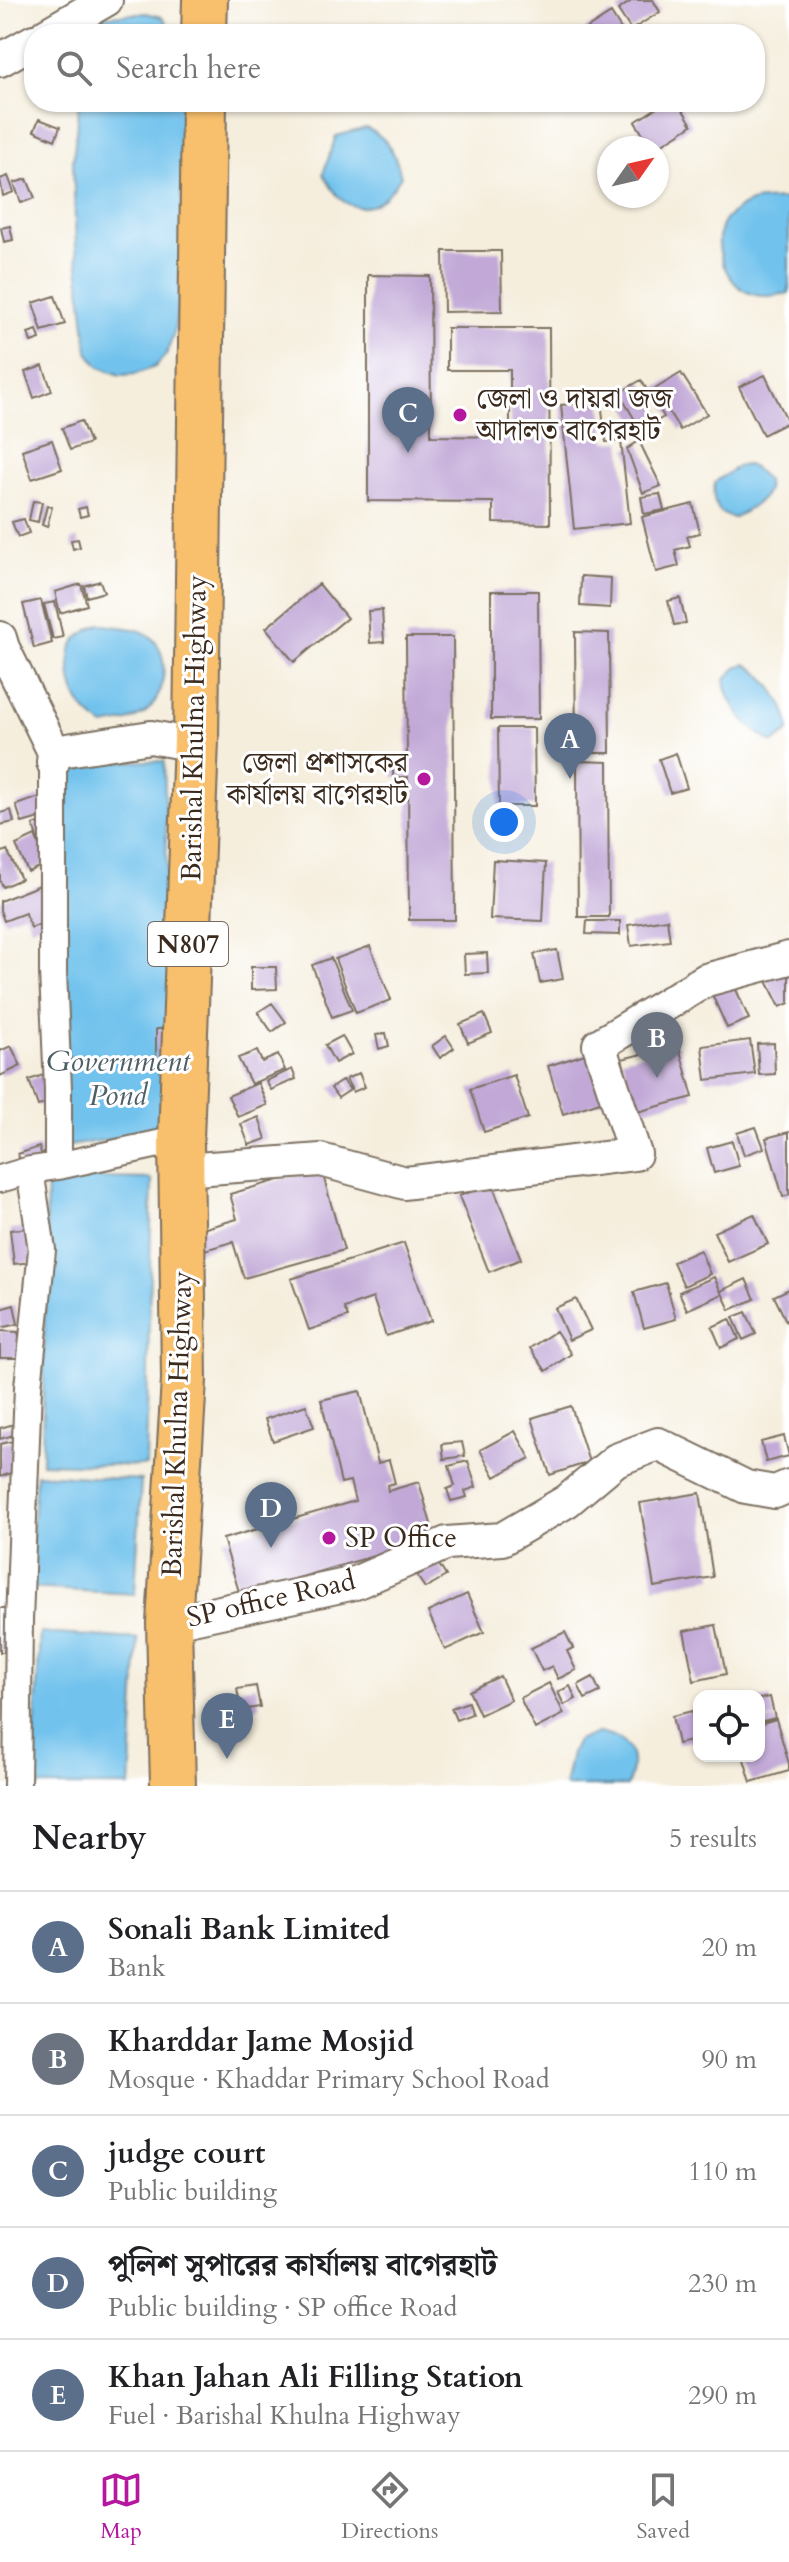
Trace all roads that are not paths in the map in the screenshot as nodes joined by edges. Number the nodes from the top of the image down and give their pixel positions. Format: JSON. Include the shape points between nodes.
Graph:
{"nodes":[{"id":1,"x":106,"y":0,"type":"edge"},
{"id":2,"x":205,"y":0,"type":"edge"},
{"id":3,"x":64,"y":24,"type":"edge"},
{"id":4,"x":204,"y":24,"type":"edge"},
{"id":5,"x":24,"y":47,"type":"edge"},
{"id":6,"x":0,"y":60,"type":"edge"},
{"id":7,"x":204,"y":112,"type":"edge"},
{"id":8,"x":0,"y":638,"type":"edge"},
{"id":9,"x":196,"y":740,"type":"junction"},
{"id":10,"x":54,"y":757,"type":"junction"},
{"id":11,"x":789,"y":958,"type":"edge"},
{"id":12,"x":182,"y":1154,"type":"junction"},
{"id":13,"x":58,"y":1166,"type":"junction"},
{"id":14,"x":30,"y":1170,"type":"junction"},
{"id":15,"x":0,"y":1179,"type":"edge"},
{"id":16,"x":789,"y":1486,"type":"edge"},
{"id":17,"x":169,"y":1623,"type":"junction"},
{"id":18,"x":17,"y":1786,"type":"edge"},
{"id":19,"x":173,"y":1786,"type":"edge"}],
"edges":[{"from":1,"to":3,"type":"street"},
{"from":2,"to":4,"type":"highway"},
{"from":5,"to":6,"type":"street"},
{"from":7,"to":9,"type":"highway","name":"Barishal Khulna Highway","number":"N807"},
{"from":8,"to":10,"type":"street"},
{"from":9,"to":10,"type":"street","via":[[151,737]]},
{"from":9,"to":12,"type":"highway","name":"Barishal Khulna Highway","number":"N807"},
{"from":10,"to":13,"type":"street"},
{"from":11,"to":12,"type":"street","via":[[706,980],[599,1045],[635,1154],[405,1183],[321,1160]]},
{"from":12,"to":13,"type":"street"},
{"from":12,"to":17,"type":"highway","name":"Barishal Khulna Highway","number":"N807","via":[[184,1380]]},
{"from":13,"to":14,"type":"street"},
{"from":14,"to":15,"type":"street"},
{"from":14,"to":18,"type":"street","via":[[42,1250],[28,1387]]},
{"from":16,"to":17,"type":"street","name":"SP office Road","via":[[775,1492],[746,1487],[658,1444],[616,1460],[567,1501],[502,1539],[447,1543],[355,1583]]},
{"from":17,"to":19,"type":"highway","name":"Barishal Khulna Highway","number":"N807"}]}
